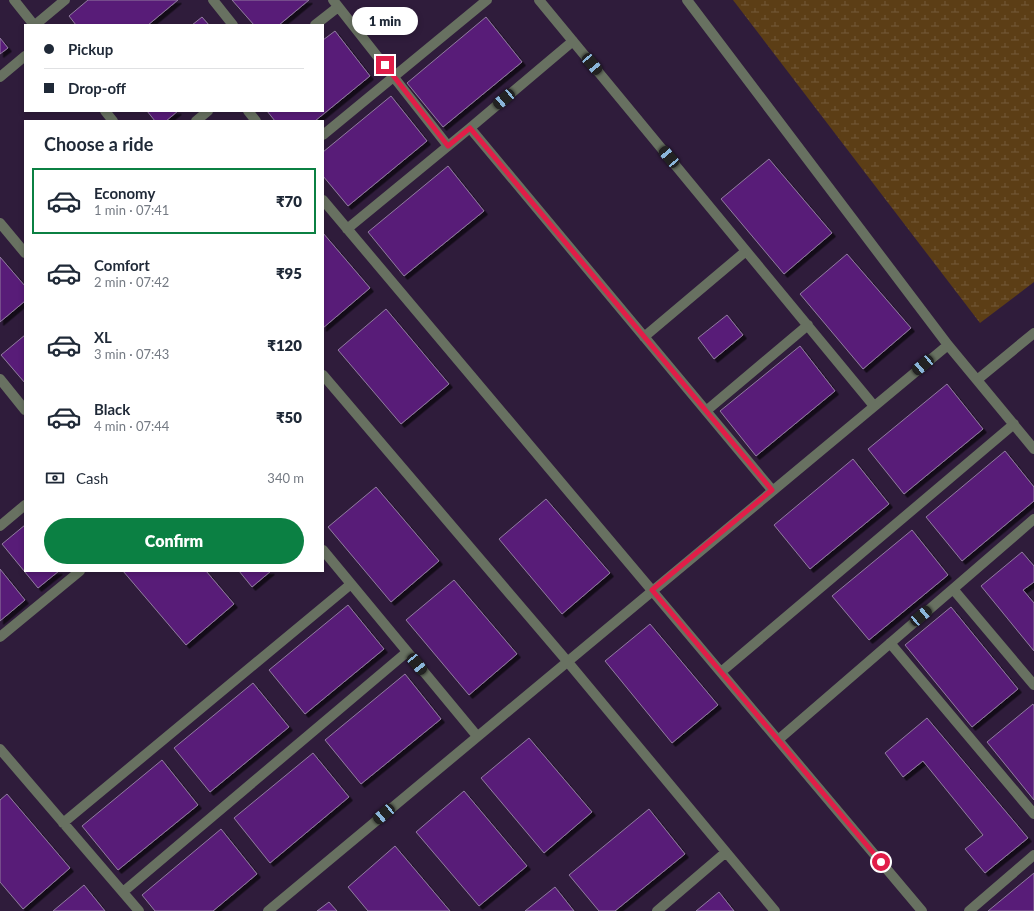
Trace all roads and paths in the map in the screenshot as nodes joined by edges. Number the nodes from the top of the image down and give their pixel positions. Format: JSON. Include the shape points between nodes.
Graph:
{"nodes":[{"id":1,"x":14,"y":0,"type":"edge"},
{"id":2,"x":65,"y":0,"type":"edge"},
{"id":3,"x":213,"y":0,"type":"edge"},
{"id":4,"x":487,"y":0,"type":"edge"},
{"id":5,"x":539,"y":0,"type":"edge"},
{"id":6,"x":687,"y":0,"type":"edge"},
{"id":7,"x":336,"y":3,"type":"edge"},
{"id":8,"x":34,"y":24,"type":"edge"},
{"id":9,"x":36,"y":24,"type":"edge"},
{"id":10,"x":232,"y":24,"type":"edge"},
{"id":11,"x":316,"y":24,"type":"edge"},
{"id":12,"x":573,"y":41,"type":"junction"},
{"id":13,"x":24,"y":57,"type":"edge"},
{"id":14,"x":394,"y":76,"type":"junction"},
{"id":15,"x":0,"y":77,"type":"edge"},
{"id":16,"x":106,"y":112,"type":"edge"},
{"id":17,"x":207,"y":112,"type":"edge"},
{"id":18,"x":249,"y":112,"type":"edge"},
{"id":19,"x":112,"y":120,"type":"edge"},
{"id":20,"x":197,"y":120,"type":"edge"},
{"id":21,"x":255,"y":120,"type":"edge"},
{"id":22,"x":470,"y":128,"type":"junction"},
{"id":23,"x":324,"y":134,"type":"edge"},
{"id":24,"x":448,"y":146,"type":"junction"},
{"id":25,"x":324,"y":201,"type":"edge"},
{"id":26,"x":0,"y":223,"type":"edge"},
{"id":27,"x":347,"y":229,"type":"junction"},
{"id":28,"x":746,"y":251,"type":"junction"},
{"id":29,"x":24,"y":252,"type":"edge"},
{"id":30,"x":808,"y":325,"type":"junction"},
{"id":31,"x":1034,"y":333,"type":"edge"},
{"id":32,"x":644,"y":337,"type":"junction"},
{"id":33,"x":948,"y":345,"type":"junction"},
{"id":34,"x":324,"y":376,"type":"edge"},
{"id":35,"x":0,"y":380,"type":"edge"},
{"id":36,"x":977,"y":380,"type":"junction"},
{"id":37,"x":874,"y":406,"type":"junction"},
{"id":38,"x":24,"y":409,"type":"edge"},
{"id":39,"x":706,"y":411,"type":"junction"},
{"id":40,"x":1014,"y":424,"type":"junction"},
{"id":41,"x":1034,"y":449,"type":"edge"},
{"id":42,"x":772,"y":490,"type":"junction"},
{"id":43,"x":24,"y":506,"type":"edge"},
{"id":44,"x":1034,"y":519,"type":"edge"},
{"id":45,"x":0,"y":526,"type":"edge"},
{"id":46,"x":324,"y":551,"type":"edge"},
{"id":47,"x":79,"y":572,"type":"edge"},
{"id":48,"x":351,"y":584,"type":"junction"},
{"id":49,"x":953,"y":589,"type":"junction"},
{"id":50,"x":652,"y":590,"type":"junction"},
{"id":51,"x":0,"y":637,"type":"edge"},
{"id":52,"x":890,"y":643,"type":"junction"},
{"id":53,"x":407,"y":652,"type":"junction"},
{"id":54,"x":567,"y":661,"type":"junction"},
{"id":55,"x":721,"y":672,"type":"junction"},
{"id":56,"x":1034,"y":685,"type":"edge"},
{"id":57,"x":477,"y":736,"type":"junction"},
{"id":58,"x":778,"y":740,"type":"junction"},
{"id":59,"x":0,"y":749,"type":"edge"},
{"id":60,"x":1034,"y":814,"type":"edge"},
{"id":61,"x":63,"y":823,"type":"junction"},
{"id":62,"x":726,"y":852,"type":"junction"},
{"id":63,"x":1034,"y":855,"type":"edge"},
{"id":64,"x":123,"y":892,"type":"junction"},
{"id":65,"x":139,"y":911,"type":"edge"},
{"id":66,"x":268,"y":911,"type":"edge"},
{"id":67,"x":657,"y":911,"type":"edge"},
{"id":68,"x":775,"y":911,"type":"edge"},
{"id":69,"x":922,"y":911,"type":"edge"},
{"id":70,"x":969,"y":911,"type":"edge"}],
"edges":[{"from":1,"to":8,"type":"street"},
{"from":2,"to":9,"type":"street"},
{"from":3,"to":10,"type":"street"},
{"from":4,"to":14,"type":"street"},
{"from":5,"to":12,"type":"street"},
{"from":6,"to":33,"type":"street"},
{"from":7,"to":11,"type":"street"},
{"from":7,"to":14,"type":"street"},
{"from":12,"to":22,"type":"street"},
{"from":12,"to":28,"type":"street"},
{"from":13,"to":15,"type":"street"},
{"from":14,"to":23,"type":"street"},
{"from":14,"to":24,"type":"street"},
{"from":16,"to":19,"type":"street"},
{"from":17,"to":20,"type":"street"},
{"from":18,"to":21,"type":"street"},
{"from":22,"to":24,"type":"street"},
{"from":22,"to":32,"type":"street"},
{"from":24,"to":27,"type":"street"},
{"from":25,"to":27,"type":"street"},
{"from":26,"to":29,"type":"street"},
{"from":27,"to":50,"type":"street"},
{"from":28,"to":30,"type":"street"},
{"from":28,"to":32,"type":"street"},
{"from":30,"to":37,"type":"street"},
{"from":30,"to":39,"type":"street"},
{"from":31,"to":36,"type":"street"},
{"from":32,"to":39,"type":"street"},
{"from":33,"to":36,"type":"street"},
{"from":33,"to":37,"type":"street"},
{"from":34,"to":54,"type":"street"},
{"from":35,"to":38,"type":"street"},
{"from":36,"to":40,"type":"street"},
{"from":37,"to":42,"type":"street"},
{"from":39,"to":42,"type":"street"},
{"from":40,"to":41,"type":"street"},
{"from":40,"to":55,"type":"street"},
{"from":42,"to":50,"type":"street"},
{"from":43,"to":45,"type":"street"},
{"from":44,"to":49,"type":"street"},
{"from":46,"to":48,"type":"street"},
{"from":47,"to":51,"type":"street"},
{"from":48,"to":53,"type":"street"},
{"from":48,"to":61,"type":"street"},
{"from":49,"to":52,"type":"street"},
{"from":49,"to":56,"type":"street"},
{"from":50,"to":54,"type":"street"},
{"from":50,"to":55,"type":"street"},
{"from":52,"to":58,"type":"street"},
{"from":52,"to":60,"type":"street"},
{"from":53,"to":57,"type":"street"},
{"from":53,"to":64,"type":"street"},
{"from":54,"to":57,"type":"street"},
{"from":54,"to":62,"type":"street"},
{"from":55,"to":58,"type":"street"},
{"from":57,"to":66,"type":"street"},
{"from":58,"to":69,"type":"street"},
{"from":59,"to":61,"type":"street"},
{"from":61,"to":64,"type":"street"},
{"from":62,"to":67,"type":"street"},
{"from":62,"to":68,"type":"street"},
{"from":63,"to":70,"type":"street"},
{"from":64,"to":65,"type":"street"}]}
